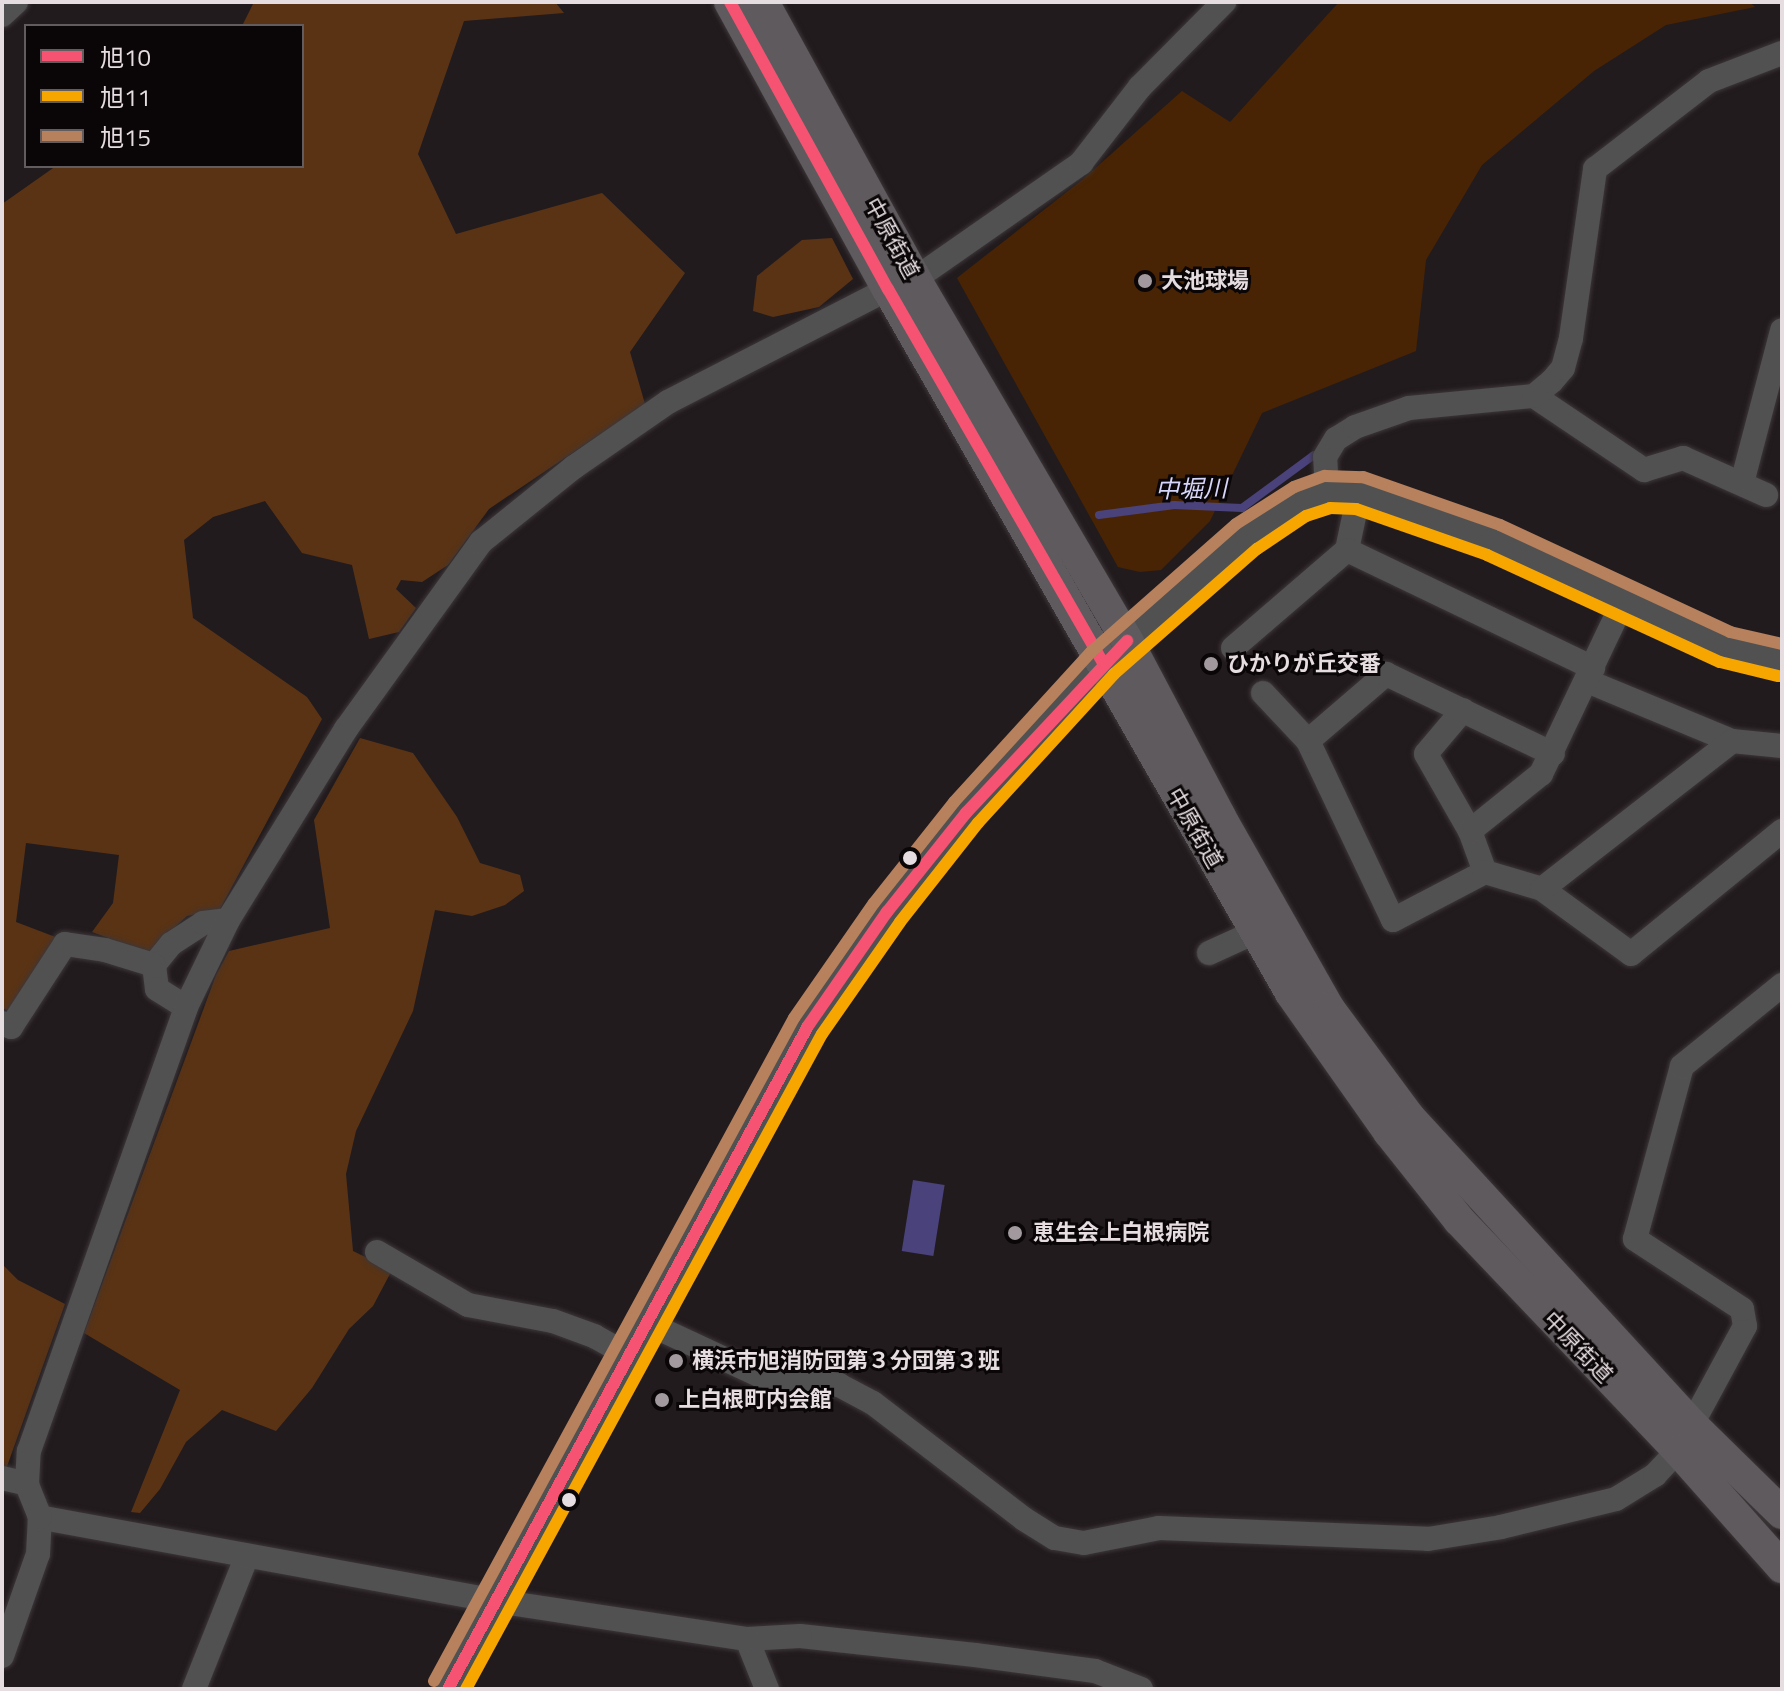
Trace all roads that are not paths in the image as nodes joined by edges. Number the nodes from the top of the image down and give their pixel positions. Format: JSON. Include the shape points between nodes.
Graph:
{"nodes":[{"id":1,"x":16,"y":2,"type":"edge"},
{"id":2,"x":730,"y":2,"type":"edge"},
{"id":3,"x":763,"y":2,"type":"edge"},
{"id":4,"x":1224,"y":2,"type":"edge"},
{"id":5,"x":2,"y":15,"type":"edge"},
{"id":6,"x":1782,"y":53,"type":"edge"},
{"id":7,"x":902,"y":284,"type":"junction"},
{"id":8,"x":1782,"y":330,"type":"edge"},
{"id":9,"x":1534,"y":396,"type":"junction"},
{"id":10,"x":1742,"y":483,"type":"junction"},
{"id":11,"x":1327,"y":492,"type":"junction"},
{"id":12,"x":1359,"y":493,"type":"junction"},
{"id":13,"x":1766,"y":495,"type":"dead end"},
{"id":14,"x":1347,"y":550,"type":"junction"},
{"id":15,"x":1623,"y":602,"type":"junction"},
{"id":16,"x":1127,"y":641,"type":"junction"},
{"id":17,"x":1233,"y":648,"type":"dead end"},
{"id":18,"x":1782,"y":660,"type":"edge"},
{"id":19,"x":1103,"y":663,"type":"junction"},
{"id":20,"x":1590,"y":675,"type":"junction"},
{"id":21,"x":1263,"y":693,"type":"dead end"},
{"id":22,"x":1463,"y":710,"type":"junction"},
{"id":23,"x":1308,"y":741,"type":"junction"},
{"id":24,"x":1732,"y":741,"type":"junction"},
{"id":25,"x":1782,"y":746,"type":"edge"},
{"id":26,"x":1553,"y":754,"type":"junction"},
{"id":27,"x":1470,"y":831,"type":"junction"},
{"id":28,"x":1782,"y":831,"type":"edge"},
{"id":29,"x":1485,"y":872,"type":"junction"},
{"id":30,"x":1542,"y":889,"type":"junction"},
{"id":31,"x":228,"y":920,"type":"junction"},
{"id":32,"x":1255,"y":932,"type":"junction"},
{"id":33,"x":1209,"y":953,"type":"dead end"},
{"id":34,"x":154,"y":965,"type":"junction"},
{"id":35,"x":1782,"y":985,"type":"edge"},
{"id":36,"x":186,"y":1007,"type":"junction"},
{"id":37,"x":2,"y":1023,"type":"edge"},
{"id":38,"x":377,"y":1252,"type":"dead end"},
{"id":39,"x":647,"y":1323,"type":"junction"},
{"id":40,"x":630,"y":1356,"type":"junction"},
{"id":41,"x":1685,"y":1438,"type":"junction"},
{"id":42,"x":2,"y":1478,"type":"edge"},
{"id":43,"x":27,"y":1484,"type":"junction"},
{"id":44,"x":1782,"y":1513,"type":"edge"},
{"id":45,"x":40,"y":1517,"type":"junction"},
{"id":46,"x":247,"y":1556,"type":"junction"},
{"id":47,"x":1782,"y":1567,"type":"edge"},
{"id":48,"x":496,"y":1601,"type":"junction"},
{"id":49,"x":747,"y":1639,"type":"junction"},
{"id":50,"x":2,"y":1656,"type":"edge"},
{"id":51,"x":194,"y":1689,"type":"edge"},
{"id":52,"x":448,"y":1689,"type":"edge"},
{"id":53,"x":767,"y":1689,"type":"edge"},
{"id":54,"x":1141,"y":1689,"type":"edge"}],
"edges":[{"from":1,"to":5,"type":"street"},
{"from":2,"to":7,"type":"main road","name":"中原街道"},
{"from":3,"to":7,"type":"main road","name":"中原街道"},
{"from":4,"to":7,"type":"street","via":[[1140,87],[1081,163]]},
{"from":6,"to":9,"type":"street","via":[[1709,81],[1595,169],[1563,368]]},
{"from":7,"to":16,"type":"main road","name":"中原街道"},
{"from":7,"to":19,"type":"main road","name":"中原街道"},
{"from":7,"to":31,"type":"street","via":[[668,402],[574,467],[481,542],[346,729]]},
{"from":8,"to":10,"type":"street"},
{"from":9,"to":10,"type":"street","via":[[1644,470],[1683,458]]},
{"from":9,"to":11,"type":"street","via":[[1409,408],[1355,427],[1336,439],[1325,457]]},
{"from":10,"to":13,"type":"street"},
{"from":11,"to":12,"type":"street"},
{"from":11,"to":16,"type":"street","via":[[1299,502],[1247,536]]},
{"from":12,"to":14,"type":"street"},
{"from":12,"to":15,"type":"street","via":[[1493,540]]},
{"from":14,"to":17,"type":"street"},
{"from":14,"to":20,"type":"street"},
{"from":15,"to":18,"type":"street","via":[[1725,647]]},
{"from":15,"to":20,"type":"street"},
{"from":16,"to":19,"type":"street"},
{"from":16,"to":41,"type":"main road","name":"中原街道","via":[[1329,1009],[1409,1117]]},
{"from":19,"to":32,"type":"main road","name":"中原街道"},
{"from":19,"to":39,"type":"street","via":[[966,813],[887,912],[808,1026]]},
{"from":20,"to":24,"type":"street"},
{"from":20,"to":26,"type":"street"},
{"from":21,"to":23,"type":"street"},
{"from":22,"to":23,"type":"street","via":[[1386,674]]},
{"from":22,"to":26,"type":"street"},
{"from":22,"to":27,"type":"street","via":[[1426,754]]},
{"from":23,"to":29,"type":"street","via":[[1393,920]]},
{"from":24,"to":25,"type":"street"},
{"from":24,"to":30,"type":"street"},
{"from":26,"to":27,"type":"street","via":[[1541,774]]},
{"from":27,"to":29,"type":"street"},
{"from":28,"to":30,"type":"street","via":[[1631,954]]},
{"from":29,"to":30,"type":"street"},
{"from":31,"to":34,"type":"street","via":[[203,923],[171,944]]},
{"from":31,"to":36,"type":"street"},
{"from":32,"to":33,"type":"street"},
{"from":32,"to":41,"type":"main road","name":"中原街道","via":[[1372,1109],[1459,1220]]},
{"from":34,"to":36,"type":"street","via":[[157,989]]},
{"from":34,"to":37,"type":"street","via":[[65,944],[11,1027]]},
{"from":35,"to":41,"type":"street","via":[[1682,1066],[1635,1239],[1742,1309],[1745,1326]]},
{"from":36,"to":43,"type":"street","via":[[29,1451]]},
{"from":38,"to":40,"type":"street","via":[[468,1305],[553,1321]]},
{"from":39,"to":40,"type":"street"},
{"from":39,"to":41,"type":"street","via":[[759,1375],[839,1385],[873,1403],[1024,1519],[1055,1538],[1084,1543],[1159,1528],[1442,1537],[1501,1527],[1616,1499],[1655,1475]]},
{"from":40,"to":48,"type":"street"},
{"from":41,"to":44,"type":"main road","name":"中原街道"},
{"from":41,"to":47,"type":"main road","name":"中原街道"},
{"from":42,"to":43,"type":"street"},
{"from":43,"to":45,"type":"street"},
{"from":45,"to":46,"type":"street"},
{"from":45,"to":50,"type":"street","via":[[38,1554]]},
{"from":46,"to":48,"type":"street"},
{"from":46,"to":51,"type":"street"},
{"from":48,"to":49,"type":"street"},
{"from":48,"to":52,"type":"street"},
{"from":49,"to":53,"type":"street"},
{"from":49,"to":54,"type":"street","via":[[800,1636],[975,1655],[1095,1671]]}]}
